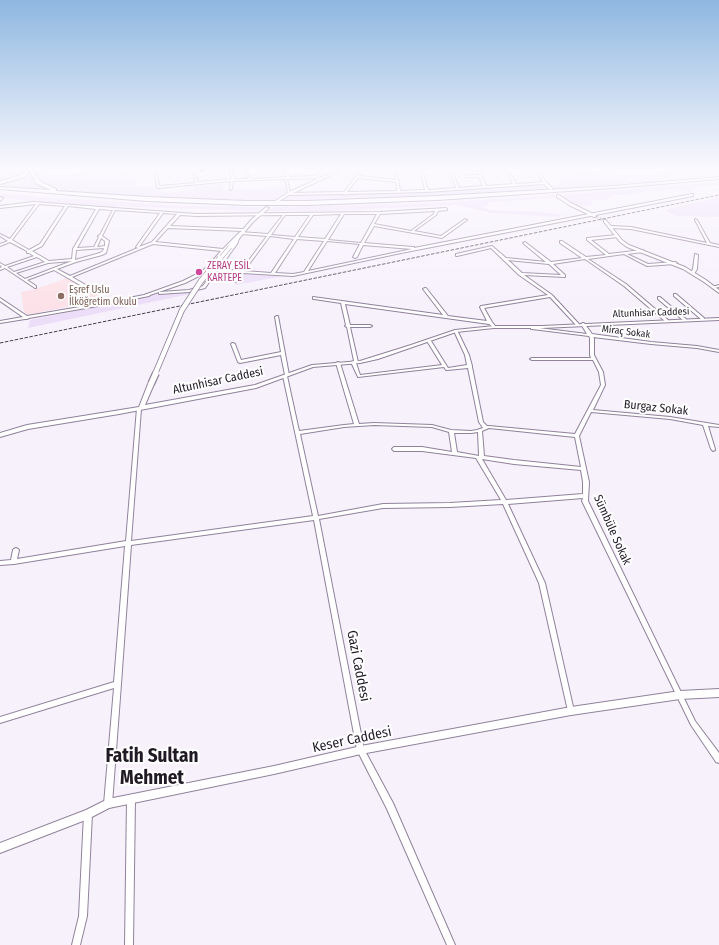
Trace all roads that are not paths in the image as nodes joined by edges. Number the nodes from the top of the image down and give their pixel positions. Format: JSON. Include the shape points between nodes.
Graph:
{"nodes":[{"id":1,"x":31,"y":213,"type":"edge"},
{"id":2,"x":62,"y":213,"type":"edge"},
{"id":3,"x":95,"y":213,"type":"edge"},
{"id":4,"x":112,"y":213,"type":"edge"},
{"id":5,"x":162,"y":213,"type":"edge"},
{"id":6,"x":164,"y":213,"type":"edge"},
{"id":7,"x":260,"y":213,"type":"edge"},
{"id":8,"x":392,"y":213,"type":"edge"},
{"id":9,"x":435,"y":213,"type":"edge"},
{"id":10,"x":589,"y":213,"type":"edge"},
{"id":11,"x":602,"y":213,"type":"tunnel mouth"},
{"id":12,"x":179,"y":214,"type":"junction"},
{"id":13,"x":312,"y":214,"type":"junction"},
{"id":14,"x":343,"y":214,"type":"junction"},
{"id":15,"x":379,"y":214,"type":"junction"},
{"id":16,"x":258,"y":215,"type":"junction"},
{"id":17,"x":284,"y":215,"type":"junction"},
{"id":18,"x":593,"y":215,"type":"junction"},
{"id":19,"x":466,"y":220,"type":"dead end"},
{"id":20,"x":696,"y":220,"type":"dead end"},
{"id":21,"x":605,"y":222,"type":"tunnel mouth"},
{"id":22,"x":374,"y":225,"type":"junction"},
{"id":23,"x":168,"y":227,"type":"junction"},
{"id":24,"x":611,"y":227,"type":"junction"},
{"id":25,"x":242,"y":232,"type":"junction"},
{"id":26,"x":412,"y":232,"type":"junction"},
{"id":27,"x":0,"y":235,"type":"edge"},
{"id":28,"x":268,"y":235,"type":"junction"},
{"id":29,"x":100,"y":236,"type":"junction"},
{"id":30,"x":617,"y":236,"type":"junction"},
{"id":31,"x":296,"y":237,"type":"junction"},
{"id":32,"x":442,"y":237,"type":"junction"},
{"id":33,"x":326,"y":240,"type":"junction"},
{"id":34,"x":10,"y":241,"type":"junction"},
{"id":35,"x":457,"y":241,"type":"junction"},
{"id":36,"x":561,"y":242,"type":"dead end"},
{"id":37,"x":153,"y":243,"type":"junction"},
{"id":38,"x":363,"y":243,"type":"junction"},
{"id":39,"x":525,"y":243,"type":"dead end"},
{"id":40,"x":709,"y":244,"type":"junction"},
{"id":41,"x":0,"y":245,"type":"edge"},
{"id":42,"x":719,"y":246,"type":"edge"},
{"id":43,"x":106,"y":247,"type":"junction"},
{"id":44,"x":138,"y":247,"type":"dead end"},
{"id":45,"x":95,"y":248,"type":"junction"},
{"id":46,"x":75,"y":249,"type":"junction"},
{"id":47,"x":418,"y":249,"type":"junction"},
{"id":48,"x":224,"y":250,"type":"junction"},
{"id":49,"x":642,"y":251,"type":"junction"},
{"id":50,"x":28,"y":252,"type":"junction"},
{"id":51,"x":624,"y":253,"type":"junction"},
{"id":52,"x":457,"y":255,"type":"dead end"},
{"id":53,"x":608,"y":255,"type":"junction"},
{"id":54,"x":696,"y":255,"type":"dead end"},
{"id":55,"x":36,"y":256,"type":"junction"},
{"id":56,"x":354,"y":257,"type":"dead end"},
{"id":57,"x":586,"y":258,"type":"junction"},
{"id":58,"x":504,"y":259,"type":"junction"},
{"id":59,"x":74,"y":261,"type":"junction"},
{"id":60,"x":47,"y":262,"type":"junction"},
{"id":61,"x":550,"y":263,"type":"junction"},
{"id":62,"x":675,"y":263,"type":"junction"},
{"id":63,"x":0,"y":264,"type":"edge"},
{"id":64,"x":5,"y":267,"type":"junction"},
{"id":65,"x":0,"y":268,"type":"edge"},
{"id":66,"x":55,"y":269,"type":"junction"},
{"id":67,"x":216,"y":270,"type":"junction"},
{"id":68,"x":242,"y":271,"type":"junction"},
{"id":69,"x":47,"y":272,"type":"junction"},
{"id":70,"x":14,"y":273,"type":"junction"},
{"id":71,"x":305,"y":273,"type":"junction"},
{"id":72,"x":693,"y":273,"type":"junction"},
{"id":73,"x":272,"y":274,"type":"junction"},
{"id":74,"x":520,"y":274,"type":"junction"},
{"id":75,"x":70,"y":277,"type":"junction"},
{"id":76,"x":25,"y":280,"type":"junction"},
{"id":77,"x":235,"y":281,"type":"dead end"},
{"id":78,"x":719,"y":286,"type":"edge"},
{"id":79,"x":35,"y":287,"type":"dead end"},
{"id":80,"x":714,"y":287,"type":"junction"},
{"id":81,"x":88,"y":288,"type":"dead end"},
{"id":82,"x":426,"y":289,"type":"dead end"},
{"id":83,"x":719,"y":292,"type":"edge"},
{"id":84,"x":146,"y":295,"type":"junction"},
{"id":85,"x":675,"y":295,"type":"dead end"},
{"id":86,"x":551,"y":296,"type":"junction"},
{"id":87,"x":314,"y":298,"type":"dead end"},
{"id":88,"x":659,"y":298,"type":"dead end"},
{"id":89,"x":0,"y":299,"type":"edge"},
{"id":90,"x":343,"y":302,"type":"junction"},
{"id":91,"x":277,"y":316,"type":"dead end"},
{"id":92,"x":446,"y":316,"type":"junction"},
{"id":93,"x":27,"y":318,"type":"junction"},
{"id":94,"x":703,"y":319,"type":"junction"},
{"id":95,"x":719,"y":319,"type":"edge"},
{"id":96,"x":685,"y":320,"type":"junction"},
{"id":97,"x":667,"y":321,"type":"junction"},
{"id":98,"x":0,"y":322,"type":"edge"},
{"id":99,"x":581,"y":324,"type":"junction"},
{"id":100,"x":492,"y":325,"type":"junction"},
{"id":101,"x":347,"y":326,"type":"junction"},
{"id":102,"x":370,"y":326,"type":"dead end"},
{"id":103,"x":532,"y":328,"type":"junction"},
{"id":104,"x":456,"y":331,"type":"junction"},
{"id":105,"x":591,"y":335,"type":"junction"},
{"id":106,"x":429,"y":340,"type":"junction"},
{"id":107,"x":233,"y":344,"type":"dead end"},
{"id":108,"x":719,"y":352,"type":"edge"},
{"id":109,"x":283,"y":353,"type":"junction"},
{"id":110,"x":532,"y":359,"type":"dead end"},
{"id":111,"x":593,"y":359,"type":"junction"},
{"id":112,"x":355,"y":362,"type":"junction"},
{"id":113,"x":338,"y":363,"type":"junction"},
{"id":114,"x":445,"y":366,"type":"junction"},
{"id":115,"x":470,"y":366,"type":"junction"},
{"id":116,"x":286,"y":376,"type":"junction"},
{"id":117,"x":140,"y":408,"type":"junction"},
{"id":118,"x":590,"y":411,"type":"junction"},
{"id":119,"x":705,"y":424,"type":"junction"},
{"id":120,"x":357,"y":425,"type":"junction"},
{"id":121,"x":719,"y":426,"type":"edge"},
{"id":122,"x":485,"y":427,"type":"junction"},
{"id":123,"x":451,"y":431,"type":"junction"},
{"id":124,"x":480,"y":431,"type":"junction"},
{"id":125,"x":297,"y":433,"type":"junction"},
{"id":126,"x":0,"y":434,"type":"edge"},
{"id":127,"x":577,"y":436,"type":"junction"},
{"id":128,"x":713,"y":449,"type":"dead end"},
{"id":129,"x":394,"y":450,"type":"dead end"},
{"id":130,"x":455,"y":454,"type":"junction"},
{"id":131,"x":480,"y":457,"type":"junction"},
{"id":132,"x":583,"y":469,"type":"junction"},
{"id":133,"x":584,"y":496,"type":"junction"},
{"id":134,"x":505,"y":502,"type":"junction"},
{"id":135,"x":316,"y":518,"type":"junction"},
{"id":136,"x":129,"y":543,"type":"junction"},
{"id":137,"x":16,"y":550,"type":"dead end"},
{"id":138,"x":14,"y":562,"type":"junction"},
{"id":139,"x":0,"y":564,"type":"edge"},
{"id":140,"x":118,"y":684,"type":"junction"},
{"id":141,"x":719,"y":693,"type":"edge"},
{"id":142,"x":680,"y":695,"type":"junction"},
{"id":143,"x":571,"y":711,"type":"junction"},
{"id":144,"x":0,"y":720,"type":"edge"},
{"id":145,"x":361,"y":750,"type":"junction"},
{"id":146,"x":718,"y":756,"type":"edge"},
{"id":147,"x":131,"y":800,"type":"junction"},
{"id":148,"x":108,"y":804,"type":"junction"},
{"id":149,"x":88,"y":814,"type":"junction"},
{"id":150,"x":0,"y":848,"type":"edge"},
{"id":151,"x":76,"y":945,"type":"edge"},
{"id":152,"x":129,"y":945,"type":"edge"},
{"id":153,"x":451,"y":945,"type":"edge"}],
"edges":[{"from":1,"to":34,"type":"street"},
{"from":2,"to":50,"type":"street","via":[[41,245]]},
{"from":3,"to":46,"type":"street"},
{"from":4,"to":29,"type":"street"},
{"from":5,"to":44,"type":"street"},
{"from":6,"to":12,"type":"street"},
{"from":7,"to":16,"type":"street"},
{"from":8,"to":15,"type":"street"},
{"from":9,"to":26,"type":"street"},
{"from":10,"to":18,"type":"street"},
{"from":11,"to":18,"type":"street"},
{"from":12,"to":16,"type":"street"},
{"from":12,"to":23,"type":"street"},
{"from":13,"to":14,"type":"street"},
{"from":13,"to":17,"type":"street"},
{"from":13,"to":31,"type":"street"},
{"from":14,"to":15,"type":"street"},
{"from":14,"to":33,"type":"street"},
{"from":15,"to":22,"type":"street"},
{"from":16,"to":17,"type":"street"},
{"from":16,"to":25,"type":"street"},
{"from":17,"to":28,"type":"street"},
{"from":18,"to":35,"type":"street"},
{"from":19,"to":32,"type":"street"},
{"from":20,"to":40,"type":"street"},
{"from":21,"to":24,"type":"street"},
{"from":22,"to":26,"type":"street"},
{"from":22,"to":38,"type":"street"},
{"from":23,"to":25,"type":"street"},
{"from":23,"to":37,"type":"street"},
{"from":24,"to":30,"type":"street"},
{"from":24,"to":40,"type":"street","via":[[632,228]]},
{"from":25,"to":28,"type":"street"},
{"from":25,"to":48,"type":"street"},
{"from":25,"to":67,"type":"street"},
{"from":25,"to":117,"type":"street","bridge":true,"via":[[201,281],[182,310]]},
{"from":26,"to":32,"type":"street"},
{"from":27,"to":34,"type":"street"},
{"from":28,"to":31,"type":"street"},
{"from":28,"to":68,"type":"street"},
{"from":29,"to":43,"type":"street","via":[[107,241]]},
{"from":29,"to":45,"type":"street"},
{"from":30,"to":49,"type":"street","via":[[628,246]]},
{"from":30,"to":53,"type":"street","via":[[588,239]]},
{"from":31,"to":33,"type":"street"},
{"from":31,"to":73,"type":"street"},
{"from":32,"to":35,"type":"street"},
{"from":33,"to":38,"type":"street"},
{"from":33,"to":71,"type":"street"},
{"from":34,"to":41,"type":"street"},
{"from":34,"to":50,"type":"street"},
{"from":35,"to":47,"type":"street"},
{"from":36,"to":57,"type":"street"},
{"from":37,"to":48,"type":"street"},
{"from":37,"to":75,"type":"street"},
{"from":38,"to":47,"type":"street"},
{"from":38,"to":56,"type":"street"},
{"from":39,"to":61,"type":"street"},
{"from":40,"to":42,"type":"street"},
{"from":43,"to":45,"type":"street"},
{"from":43,"to":59,"type":"street","via":[[103,254]]},
{"from":45,"to":46,"type":"street"},
{"from":46,"to":59,"type":"street"},
{"from":47,"to":71,"type":"street"},
{"from":48,"to":84,"type":"street","via":[[209,268],[197,276]]},
{"from":49,"to":51,"type":"street"},
{"from":49,"to":62,"type":"street"},
{"from":50,"to":55,"type":"street"},
{"from":51,"to":53,"type":"street"},
{"from":51,"to":62,"type":"street","via":[[647,266]]},
{"from":52,"to":58,"type":"street","via":[[492,247]]},
{"from":53,"to":57,"type":"street"},
{"from":54,"to":72,"type":"street"},
{"from":55,"to":60,"type":"street"},
{"from":55,"to":64,"type":"street"},
{"from":57,"to":61,"type":"street"},
{"from":57,"to":97,"type":"street","via":[[624,285]]},
{"from":58,"to":61,"type":"street"},
{"from":58,"to":74,"type":"street"},
{"from":59,"to":60,"type":"street"},
{"from":59,"to":66,"type":"street"},
{"from":60,"to":69,"type":"street"},
{"from":60,"to":70,"type":"street"},
{"from":61,"to":74,"type":"street","via":[[564,276]]},
{"from":62,"to":72,"type":"street"},
{"from":63,"to":64,"type":"street"},
{"from":64,"to":65,"type":"street"},
{"from":64,"to":70,"type":"street"},
{"from":66,"to":69,"type":"street"},
{"from":66,"to":75,"type":"street"},
{"from":67,"to":68,"type":"street"},
{"from":67,"to":84,"type":"street","via":[[202,288]]},
{"from":68,"to":73,"type":"street"},
{"from":68,"to":77,"type":"street"},
{"from":69,"to":76,"type":"street"},
{"from":70,"to":76,"type":"street"},
{"from":71,"to":73,"type":"street"},
{"from":72,"to":80,"type":"street"},
{"from":74,"to":86,"type":"street"},
{"from":75,"to":81,"type":"street"},
{"from":76,"to":79,"type":"street"},
{"from":78,"to":80,"type":"street"},
{"from":80,"to":83,"type":"street"},
{"from":82,"to":92,"type":"street"},
{"from":84,"to":93,"type":"street"},
{"from":85,"to":94,"type":"street"},
{"from":86,"to":99,"type":"street"},
{"from":86,"to":100,"type":"street","via":[[482,307]]},
{"from":87,"to":90,"type":"street"},
{"from":88,"to":96,"type":"street"},
{"from":89,"to":93,"type":"street"},
{"from":90,"to":92,"type":"street"},
{"from":90,"to":101,"type":"street"},
{"from":91,"to":109,"type":"street","name":"Gazi Caddesi"},
{"from":92,"to":100,"type":"street"},
{"from":93,"to":98,"type":"street"},
{"from":94,"to":95,"type":"street","name":"Altunhisar Caddesi"},
{"from":94,"to":96,"type":"street","name":"Altunhisar Caddesi"},
{"from":96,"to":97,"type":"street","name":"Altunhisar Caddesi"},
{"from":97,"to":99,"type":"street","name":"Altunhisar Caddesi"},
{"from":99,"to":103,"type":"street","name":"Altunhisar Caddesi"},
{"from":99,"to":105,"type":"street"},
{"from":100,"to":103,"type":"street","name":"Altunhisar Caddesi"},
{"from":100,"to":104,"type":"street","name":"Altunhisar Caddesi"},
{"from":101,"to":102,"type":"street"},
{"from":101,"to":112,"type":"street"},
{"from":103,"to":105,"type":"street","name":"Miraç Sokak"},
{"from":104,"to":106,"type":"street","name":"Altunhisar Caddesi"},
{"from":104,"to":115,"type":"street"},
{"from":105,"to":108,"type":"street","name":"Miraç Sokak","via":[[697,347]]},
{"from":105,"to":111,"type":"street"},
{"from":106,"to":112,"type":"street","name":"Altunhisar Caddesi","via":[[389,354]]},
{"from":106,"to":114,"type":"street"},
{"from":107,"to":109,"type":"street","via":[[240,362]]},
{"from":109,"to":116,"type":"street","name":"Gazi Caddesi"},
{"from":110,"to":111,"type":"street"},
{"from":111,"to":118,"type":"street","via":[[601,372],[603,385]]},
{"from":112,"to":113,"type":"street","name":"Altunhisar Caddesi"},
{"from":112,"to":114,"type":"street","via":[[359,376]]},
{"from":113,"to":116,"type":"street","name":"Altunhisar Caddesi","via":[[312,366]]},
{"from":113,"to":120,"type":"street"},
{"from":114,"to":115,"type":"street"},
{"from":115,"to":122,"type":"street","via":[[480,417]]},
{"from":116,"to":117,"type":"street","name":"Altunhisar Caddesi","via":[[256,386]]},
{"from":116,"to":125,"type":"street","name":"Gazi Caddesi"},
{"from":117,"to":126,"type":"street","name":"Altunhisar Caddesi"},
{"from":117,"to":136,"type":"street"},
{"from":118,"to":119,"type":"street","name":"Burgaz Sokak","via":[[670,418]]},
{"from":118,"to":127,"type":"street"},
{"from":119,"to":121,"type":"street","name":"Burgaz Sokak"},
{"from":119,"to":128,"type":"street"},
{"from":120,"to":123,"type":"street","via":[[422,425],[442,427]]},
{"from":120,"to":125,"type":"street"},
{"from":122,"to":124,"type":"street"},
{"from":122,"to":127,"type":"street"},
{"from":123,"to":124,"type":"street"},
{"from":123,"to":130,"type":"street"},
{"from":124,"to":131,"type":"street"},
{"from":125,"to":135,"type":"street","name":"Gazi Caddesi"},
{"from":127,"to":132,"type":"street","name":"Sümbüle Sokak"},
{"from":129,"to":130,"type":"street","via":[[422,448]]},
{"from":130,"to":131,"type":"street"},
{"from":131,"to":132,"type":"street"},
{"from":131,"to":134,"type":"street"},
{"from":132,"to":133,"type":"street","name":"Sümbüle Sokak","via":[[586,487]]},
{"from":133,"to":134,"type":"street"},
{"from":133,"to":142,"type":"street","name":"Sümbüle Sokak"},
{"from":134,"to":135,"type":"street","via":[[383,506]]},
{"from":134,"to":143,"type":"street","via":[[542,583]]},
{"from":135,"to":136,"type":"street"},
{"from":135,"to":145,"type":"street","name":"Gazi Caddesi"},
{"from":136,"to":138,"type":"street"},
{"from":136,"to":140,"type":"street"},
{"from":137,"to":138,"type":"street"},
{"from":138,"to":139,"type":"street"},
{"from":140,"to":144,"type":"street"},
{"from":140,"to":148,"type":"street"},
{"from":141,"to":142,"type":"street","name":"Keser Caddesi"},
{"from":142,"to":143,"type":"street","name":"Keser Caddesi"},
{"from":142,"to":146,"type":"street","name":"Sümbüle Sokak","via":[[693,723]]},
{"from":143,"to":145,"type":"street","name":"Keser Caddesi"},
{"from":145,"to":147,"type":"street","name":"Keser Caddesi"},
{"from":145,"to":153,"type":"street","name":"Gazi Caddesi","via":[[390,806]]},
{"from":147,"to":148,"type":"street","name":"Keser Caddesi"},
{"from":147,"to":152,"type":"street"},
{"from":148,"to":149,"type":"street","name":"Keser Caddesi"},
{"from":149,"to":150,"type":"street","name":"Keser Caddesi"},
{"from":149,"to":151,"type":"street","via":[[83,916]]}]}
